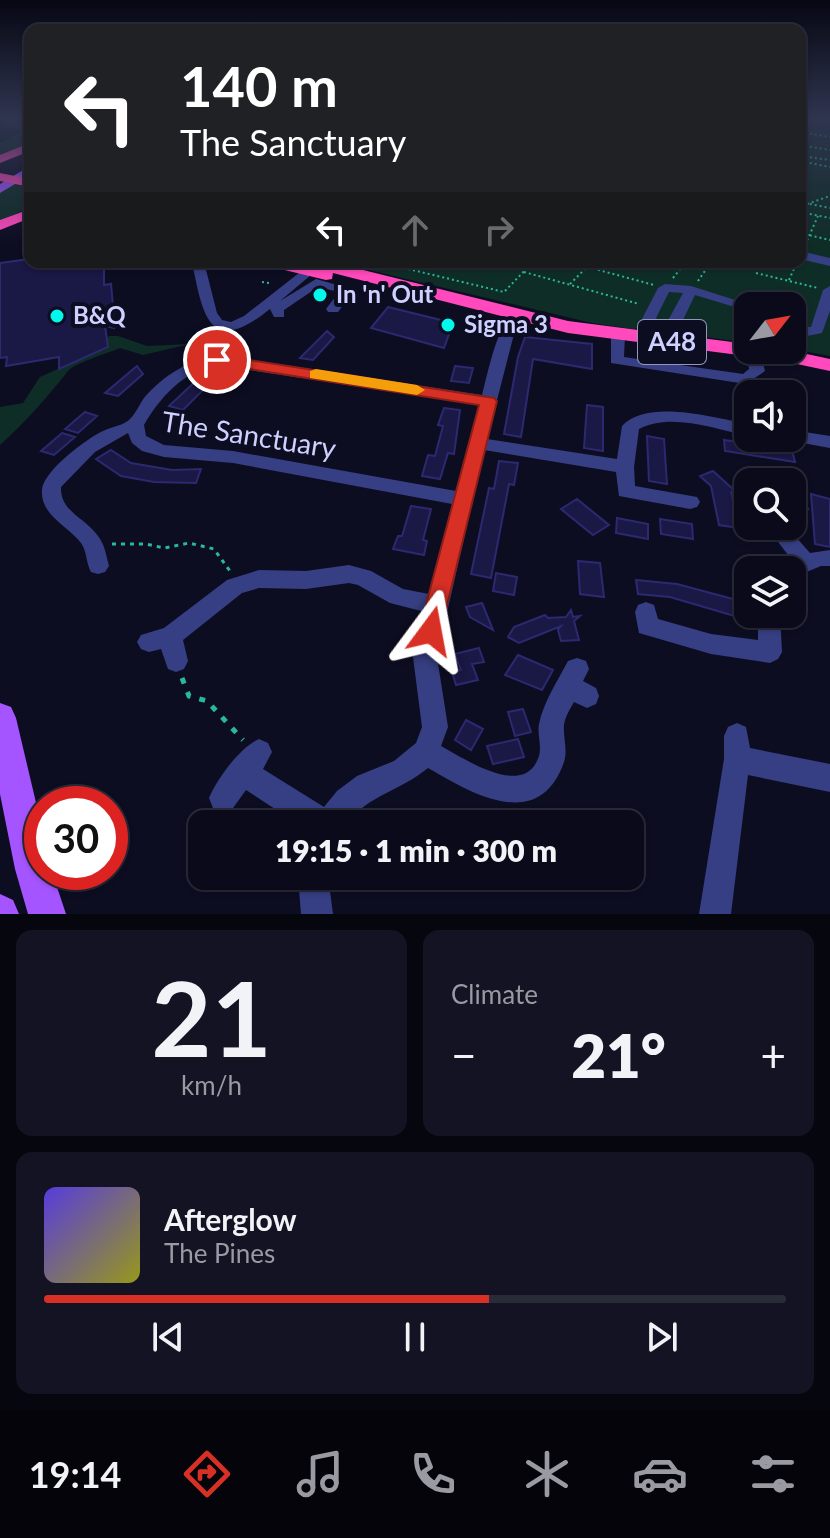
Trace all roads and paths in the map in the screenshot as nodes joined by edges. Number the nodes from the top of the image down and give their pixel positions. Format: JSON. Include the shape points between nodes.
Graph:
{"nodes":[{"id":1,"x":806,"y":162,"type":"edge"},
{"id":2,"x":24,"y":167,"type":"edge"},
{"id":3,"x":830,"y":167,"type":"edge"},
{"id":4,"x":24,"y":174,"type":"edge"},
{"id":5,"x":0,"y":179,"type":"edge"},
{"id":6,"x":24,"y":182,"type":"edge"},
{"id":7,"x":0,"y":189,"type":"edge"},
{"id":8,"x":830,"y":196,"type":"edge"},
{"id":9,"x":807,"y":204,"type":"joint"},
{"id":10,"x":830,"y":208,"type":"edge"},
{"id":11,"x":806,"y":213,"type":"edge"},
{"id":12,"x":818,"y":216,"type":"junction"},
{"id":13,"x":830,"y":218,"type":"edge"},
{"id":14,"x":806,"y":234,"type":"edge"},
{"id":15,"x":809,"y":235,"type":"junction"},
{"id":16,"x":830,"y":240,"type":"edge"},
{"id":17,"x":806,"y":242,"type":"edge"},
{"id":18,"x":806,"y":256,"type":"edge"},
{"id":19,"x":830,"y":262,"type":"edge"},
{"id":20,"x":199,"y":268,"type":"edge"},
{"id":21,"x":305,"y":268,"type":"edge"},
{"id":22,"x":316,"y":268,"type":"edge"},
{"id":23,"x":404,"y":268,"type":"edge"},
{"id":24,"x":528,"y":268,"type":"edge"},
{"id":25,"x":586,"y":268,"type":"edge"},
{"id":26,"x":591,"y":268,"type":"edge"},
{"id":27,"x":681,"y":268,"type":"edge"},
{"id":28,"x":707,"y":268,"type":"edge"},
{"id":29,"x":794,"y":268,"type":"edge"},
{"id":30,"x":524,"y":272,"type":"junction"},
{"id":31,"x":756,"y":273,"type":"dead end"},
{"id":32,"x":788,"y":281,"type":"junction"},
{"id":33,"x":262,"y":282,"type":"dead end"},
{"id":34,"x":269,"y":283,"type":"dead end"},
{"id":35,"x":570,"y":284,"type":"junction"},
{"id":36,"x":665,"y":288,"type":"junction"},
{"id":37,"x":691,"y":290,"type":"junction"},
{"id":38,"x":830,"y":291,"type":"edge"},
{"id":39,"x":734,"y":303,"type":"edge"},
{"id":40,"x":639,"y":304,"type":"dead end"},
{"id":41,"x":333,"y":309,"type":"dead end"},
{"id":42,"x":279,"y":314,"type":"dead end"},
{"id":43,"x":515,"y":315,"type":"junction"},
{"id":44,"x":824,"y":328,"type":"edge"},
{"id":45,"x":618,"y":335,"type":"junction"},
{"id":46,"x":664,"y":336,"type":"junction"},
{"id":47,"x":734,"y":348,"type":"edge"},
{"id":48,"x":806,"y":361,"type":"edge"},
{"id":49,"x":756,"y":364,"type":"edge"},
{"id":50,"x":830,"y":365,"type":"edge"},
{"id":51,"x":746,"y":379,"type":"joint"},
{"id":52,"x":489,"y":401,"type":"junction"},
{"id":53,"x":135,"y":425,"type":"junction"},
{"id":54,"x":734,"y":428,"type":"edge"},
{"id":55,"x":806,"y":438,"type":"edge"},
{"id":56,"x":830,"y":442,"type":"edge"},
{"id":57,"x":477,"y":443,"type":"junction"},
{"id":58,"x":625,"y":467,"type":"junction"},
{"id":59,"x":463,"y":499,"type":"junction"},
{"id":60,"x":690,"y":502,"type":"dead end"},
{"id":61,"x":101,"y":553,"type":"joint"},
{"id":62,"x":830,"y":558,"type":"edge"},
{"id":63,"x":806,"y":564,"type":"edge"},
{"id":64,"x":238,"y":584,"type":"junction"},
{"id":65,"x":436,"y":605,"type":"junction"},
{"id":66,"x":646,"y":612,"type":"dead end"},
{"id":67,"x":769,"y":628,"type":"edge"},
{"id":68,"x":176,"y":661,"type":"joint"},
{"id":69,"x":578,"y":683,"type":"dead end"},
{"id":70,"x":0,"y":718,"type":"edge"},
{"id":71,"x":426,"y":752,"type":"junction"},
{"id":72,"x":252,"y":760,"type":"junction"},
{"id":73,"x":0,"y":769,"type":"edge"},
{"id":74,"x":830,"y":778,"type":"edge"},
{"id":75,"x":223,"y":798,"type":"dead end"},
{"id":76,"x":310,"y":810,"type":"edge"},
{"id":77,"x":339,"y":810,"type":"edge"},
{"id":78,"x":314,"y":890,"type":"edge"},
{"id":79,"x":42,"y":897,"type":"edge"},
{"id":80,"x":317,"y":914,"type":"edge"},
{"id":81,"x":715,"y":914,"type":"edge"}],
"edges":[{"from":1,"to":3,"type":"path"},
{"from":2,"to":5,"type":"main road"},
{"from":4,"to":7,"type":"main road"},
{"from":5,"to":6,"type":"highway"},
{"from":8,"to":9,"type":"path"},
{"from":9,"to":10,"type":"path"},
{"from":11,"to":12,"type":"path"},
{"from":12,"to":13,"type":"path"},
{"from":12,"to":15,"type":"path"},
{"from":14,"to":15,"type":"path"},
{"from":15,"to":16,"type":"path"},
{"from":15,"to":17,"type":"path"},
{"from":18,"to":19,"type":"street"},
{"from":20,"to":21,"type":"street","via":[[210,314],[217,323],[233,327]]},
{"from":22,"to":43,"type":"highway","number":"A48"},
{"from":23,"to":30,"type":"path","via":[[504,292]]},
{"from":24,"to":30,"type":"path"},
{"from":25,"to":35,"type":"path"},
{"from":26,"to":36,"type":"path"},
{"from":27,"to":36,"type":"path"},
{"from":28,"to":37,"type":"path"},
{"from":29,"to":32,"type":"path"},
{"from":30,"to":35,"type":"path"},
{"from":31,"to":32,"type":"path"},
{"from":32,"to":38,"type":"path"},
{"from":33,"to":34,"type":"path"},
{"from":35,"to":40,"type":"path"},
{"from":36,"to":37,"type":"street"},
{"from":36,"to":46,"type":"street","via":[[649,319]]},
{"from":37,"to":39,"type":"street"},
{"from":37,"to":46,"type":"street"},
{"from":38,"to":44,"type":"street"},
{"from":41,"to":42,"type":"street","via":[[348,290],[316,283],[277,309]]},
{"from":43,"to":45,"type":"highway","number":"A48"},
{"from":43,"to":52,"type":"street"},
{"from":45,"to":46,"type":"highway","number":"A48"},
{"from":45,"to":51,"type":"street","via":[[616,360]]},
{"from":46,"to":47,"type":"highway","number":"A48"},
{"from":48,"to":50,"type":"highway","number":"A48"},
{"from":49,"to":51,"type":"street","via":[[757,371]]},
{"from":52,"to":53,"type":"street","name":"The Sanctuary","via":[[207,360],[183,371],[145,407]]},
{"from":52,"to":57,"type":"street"},
{"from":53,"to":59,"type":"street","name":"The Sanctuary","via":[[138,439],[164,451],[233,457]]},
{"from":53,"to":61,"type":"street","via":[[94,443],[52,485],[55,506]]},
{"from":54,"to":58,"type":"street","via":[[667,417],[644,419],[628,432]]},
{"from":55,"to":56,"type":"street"},
{"from":57,"to":58,"type":"street"},
{"from":57,"to":59,"type":"street"},
{"from":58,"to":60,"type":"street","via":[[626,491]]},
{"from":59,"to":65,"type":"street"},
{"from":61,"to":64,"type":"path","via":[[189,543],[214,549]]},
{"from":62,"to":63,"type":"street"},
{"from":64,"to":65,"type":"street","via":[[349,574],[398,597]]},
{"from":64,"to":68,"type":"street","via":[[160,639]]},
{"from":65,"to":71,"type":"street","via":[[425,657],[435,727]]},
{"from":66,"to":67,"type":"street","via":[[647,626],[711,644],[770,652]]},
{"from":68,"to":72,"type":"path","via":[[189,696],[207,701]]},
{"from":69,"to":71,"type":"street","via":[[551,729],[552,758],[530,787],[494,789]]},
{"from":70,"to":79,"type":"main road"},
{"from":71,"to":77,"type":"street","via":[[403,771],[367,786]]},
{"from":72,"to":75,"type":"street"},
{"from":72,"to":76,"type":"street"},
{"from":73,"to":79,"type":"main road"},
{"from":74,"to":81,"type":"street","via":[[737,747]]},
{"from":78,"to":80,"type":"street"}]}
